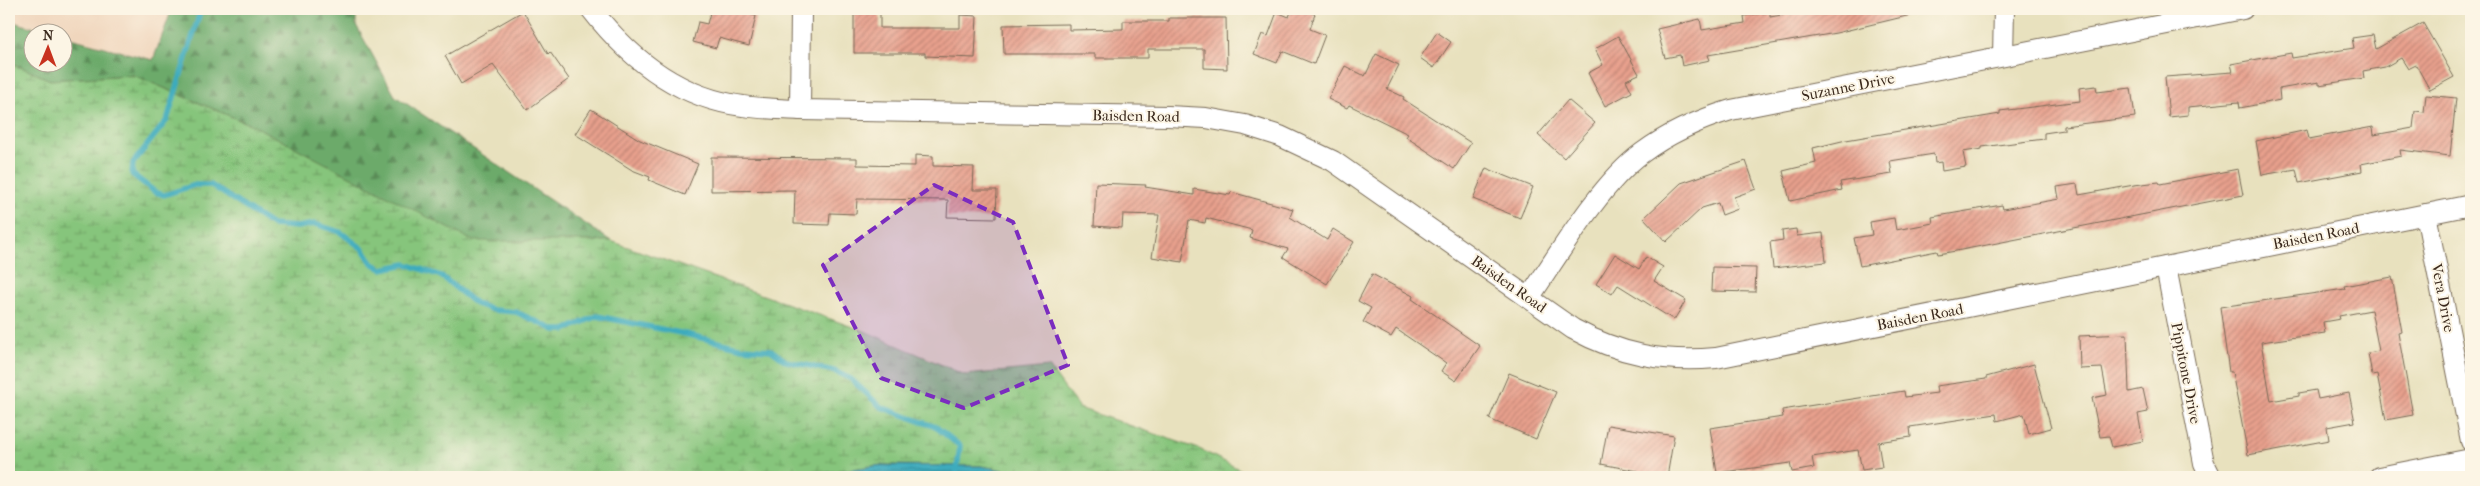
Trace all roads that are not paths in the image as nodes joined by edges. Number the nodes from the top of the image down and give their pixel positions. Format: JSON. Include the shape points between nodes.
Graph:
{"nodes":[{"id":1,"x":592,"y":9,"type":"edge"},
{"id":2,"x":801,"y":9,"type":"edge"},
{"id":3,"x":2004,"y":9,"type":"edge"},
{"id":4,"x":2244,"y":9,"type":"edge"},
{"id":5,"x":2003,"y":56,"type":"junction"},
{"id":6,"x":800,"y":110,"type":"junction"},
{"id":7,"x":2471,"y":204,"type":"edge"},
{"id":8,"x":2426,"y":214,"type":"junction"},
{"id":9,"x":2166,"y":267,"type":"junction"},
{"id":10,"x":1529,"y":298,"type":"junction"},
{"id":11,"x":2471,"y":441,"type":"edge"},
{"id":12,"x":2471,"y":459,"type":"edge"},
{"id":13,"x":2211,"y":477,"type":"edge"},
{"id":14,"x":2379,"y":477,"type":"edge"}],
"edges":[{"from":1,"to":6,"type":"street","name":"Baisden Road","via":[[626,49],[673,83],[704,96],[742,106]]},
{"from":2,"to":6,"type":"street"},
{"from":3,"to":5,"type":"street"},
{"from":4,"to":5,"type":"street","name":"Suzanne Drive"},
{"from":5,"to":10,"type":"street","name":"Suzanne Drive","via":[[1731,110],[1700,120],[1670,135],[1621,172]]},
{"from":6,"to":10,"type":"street","name":"Baisden Road","via":[[1168,116],[1245,125],[1280,136],[1333,161]]},
{"from":7,"to":8,"type":"street","name":"Baisden Road"},
{"from":8,"to":9,"type":"street","name":"Baisden Road"},
{"from":8,"to":11,"type":"street","name":"Vera Drive"},
{"from":9,"to":10,"type":"street","name":"Baisden Road","via":[[1716,358],[1687,361],[1655,359],[1599,343]]},
{"from":9,"to":13,"type":"street","name":"Pippitone Drive","via":[[2204,463]]},
{"from":12,"to":14,"type":"street"}]}
